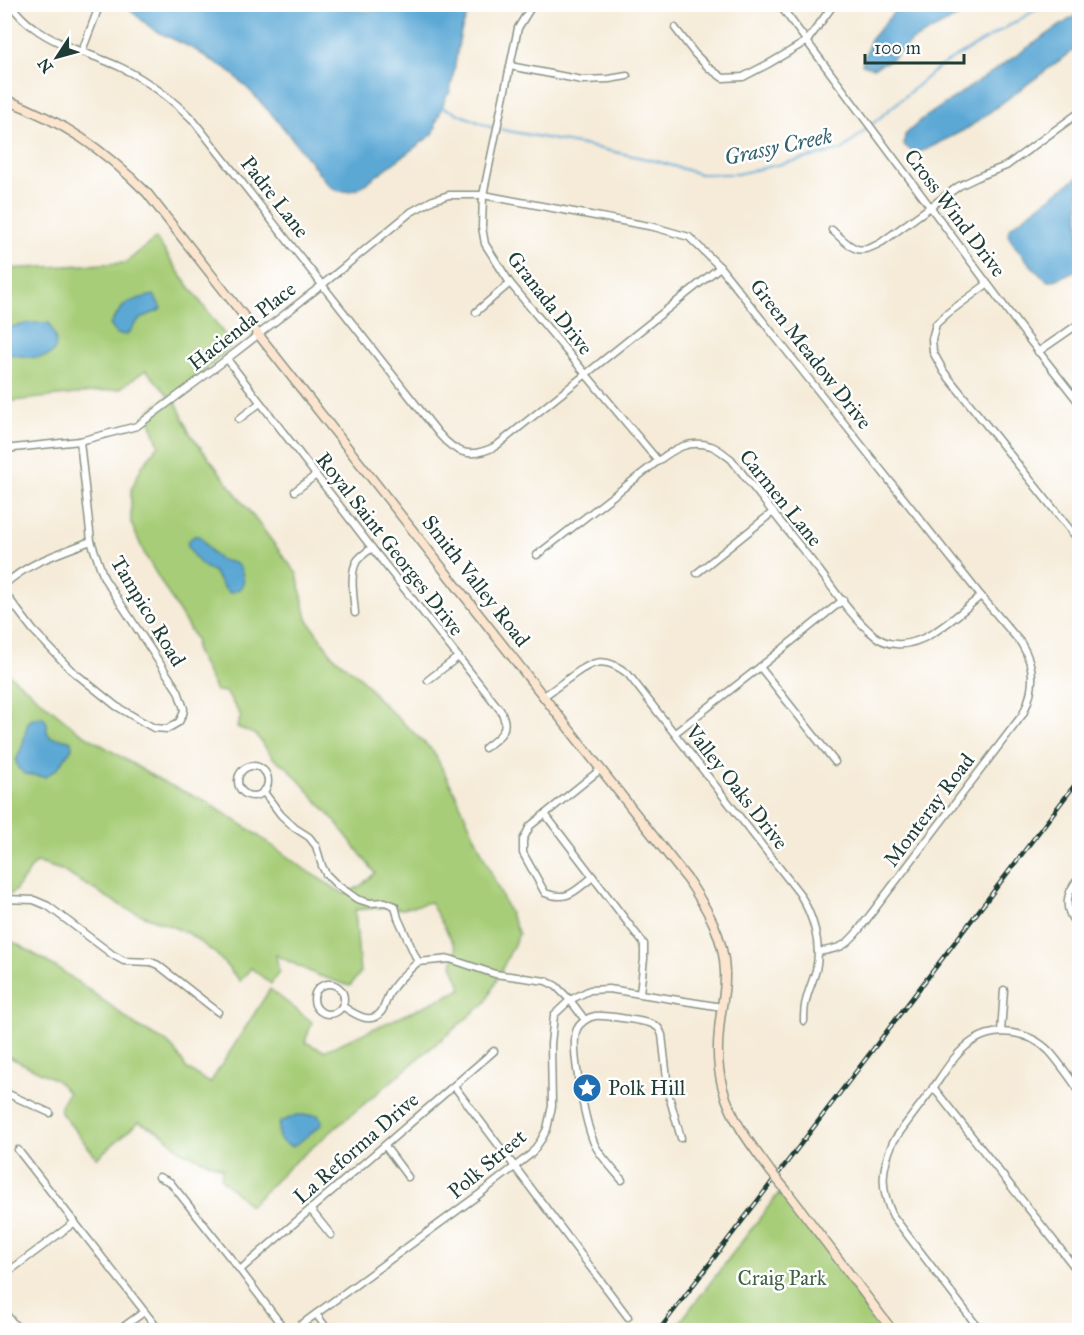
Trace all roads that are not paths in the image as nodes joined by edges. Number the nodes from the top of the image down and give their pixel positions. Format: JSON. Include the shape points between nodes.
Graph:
{"nodes":[{"id":1,"x":10,"y":4,"type":"edge"},
{"id":2,"x":100,"y":4,"type":"edge"},
{"id":3,"x":533,"y":4,"type":"edge"},
{"id":4,"x":779,"y":4,"type":"edge"},
{"id":5,"x":834,"y":4,"type":"edge"},
{"id":6,"x":675,"y":27,"type":"dead end"},
{"id":7,"x":807,"y":41,"type":"junction"},
{"id":8,"x":82,"y":51,"type":"junction"},
{"id":9,"x":510,"y":66,"type":"junction"},
{"id":10,"x":627,"y":76,"type":"dead end"},
{"id":11,"x":4,"y":99,"type":"edge"},
{"id":12,"x":1080,"y":112,"type":"edge"},
{"id":13,"x":483,"y":195,"type":"junction"},
{"id":14,"x":930,"y":207,"type":"junction"},
{"id":15,"x":832,"y":230,"type":"dead end"},
{"id":16,"x":720,"y":267,"type":"junction"},
{"id":17,"x":510,"y":284,"type":"junction"},
{"id":18,"x":987,"y":284,"type":"junction"},
{"id":19,"x":322,"y":285,"type":"junction"},
{"id":20,"x":476,"y":312,"type":"dead end"},
{"id":21,"x":1080,"y":323,"type":"edge"},
{"id":22,"x":258,"y":334,"type":"junction"},
{"id":23,"x":1038,"y":352,"type":"junction"},
{"id":24,"x":226,"y":359,"type":"junction"},
{"id":25,"x":586,"y":373,"type":"junction"},
{"id":26,"x":260,"y":403,"type":"junction"},
{"id":27,"x":1080,"y":404,"type":"edge"},
{"id":28,"x":239,"y":419,"type":"dead end"},
{"id":29,"x":80,"y":441,"type":"junction"},
{"id":30,"x":4,"y":449,"type":"edge"},
{"id":31,"x":657,"y":461,"type":"junction"},
{"id":32,"x":316,"y":475,"type":"junction"},
{"id":33,"x":295,"y":491,"type":"dead end"},
{"id":34,"x":773,"y":512,"type":"junction"},
{"id":35,"x":91,"y":541,"type":"junction"},
{"id":36,"x":1080,"y":542,"type":"edge"},
{"id":37,"x":372,"y":548,"type":"junction"},
{"id":38,"x":537,"y":555,"type":"dead end"},
{"id":39,"x":697,"y":573,"type":"dead end"},
{"id":40,"x":4,"y":585,"type":"edge"},
{"id":41,"x":4,"y":592,"type":"edge"},
{"id":42,"x":981,"y":596,"type":"junction"},
{"id":43,"x":843,"y":600,"type":"junction"},
{"id":44,"x":355,"y":614,"type":"dead end"},
{"id":45,"x":458,"y":657,"type":"junction"},
{"id":46,"x":1029,"y":662,"type":"joint"},
{"id":47,"x":760,"y":667,"type":"junction"},
{"id":48,"x":428,"y":680,"type":"dead end"},
{"id":49,"x":544,"y":696,"type":"junction"},
{"id":50,"x":675,"y":734,"type":"junction"},
{"id":51,"x":485,"y":748,"type":"dead end"},
{"id":52,"x":835,"y":762,"type":"dead end"},
{"id":53,"x":601,"y":770,"type":"junction"},
{"id":54,"x":263,"y":792,"type":"junction"},
{"id":55,"x":545,"y":814,"type":"junction"},
{"id":56,"x":593,"y":877,"type":"junction"},
{"id":57,"x":1080,"y":877,"type":"edge"},
{"id":58,"x":4,"y":899,"type":"edge"},
{"id":59,"x":1080,"y":928,"type":"edge"},
{"id":60,"x":818,"y":952,"type":"junction"},
{"id":61,"x":418,"y":962,"type":"junction"},
{"id":62,"x":1004,"y":990,"type":"dead end"},
{"id":63,"x":640,"y":993,"type":"junction"},
{"id":64,"x":570,"y":1000,"type":"junction"},
{"id":65,"x":342,"y":1006,"type":"junction"},
{"id":66,"x":722,"y":1007,"type":"junction"},
{"id":67,"x":218,"y":1012,"type":"dead end"},
{"id":68,"x":585,"y":1020,"type":"junction"},
{"id":69,"x":804,"y":1020,"type":"dead end"},
{"id":70,"x":1001,"y":1032,"type":"junction"},
{"id":71,"x":494,"y":1051,"type":"dead end"},
{"id":72,"x":454,"y":1086,"type":"junction"},
{"id":73,"x":933,"y":1087,"type":"junction"},
{"id":74,"x":4,"y":1092,"type":"edge"},
{"id":75,"x":1080,"y":1092,"type":"edge"},
{"id":76,"x":50,"y":1113,"type":"dead end"},
{"id":77,"x":681,"y":1138,"type":"dead end"},
{"id":78,"x":385,"y":1146,"type":"junction"},
{"id":79,"x":18,"y":1150,"type":"dead end"},
{"id":80,"x":515,"y":1166,"type":"junction"},
{"id":81,"x":159,"y":1177,"type":"dead end"},
{"id":82,"x":408,"y":1177,"type":"dead end"},
{"id":83,"x":622,"y":1180,"type":"dead end"},
{"id":84,"x":310,"y":1209,"type":"junction"},
{"id":85,"x":75,"y":1222,"type":"junction"},
{"id":86,"x":331,"y":1235,"type":"dead end"},
{"id":87,"x":240,"y":1270,"type":"junction"},
{"id":88,"x":1080,"y":1274,"type":"edge"},
{"id":89,"x":4,"y":1275,"type":"edge"},
{"id":90,"x":4,"y":1312,"type":"edge"},
{"id":91,"x":144,"y":1312,"type":"junction"},
{"id":92,"x":316,"y":1314,"type":"junction"},
{"id":93,"x":628,"y":1317,"type":"dead end"},
{"id":94,"x":19,"y":1330,"type":"edge"},
{"id":95,"x":119,"y":1330,"type":"edge"},
{"id":96,"x":159,"y":1330,"type":"edge"},
{"id":97,"x":285,"y":1330,"type":"edge"},
{"id":98,"x":294,"y":1330,"type":"edge"},
{"id":99,"x":328,"y":1330,"type":"edge"},
{"id":100,"x":892,"y":1330,"type":"edge"},
{"id":101,"x":980,"y":1330,"type":"edge"}],
"edges":[{"from":1,"to":8,"type":"street","name":"Padre Lane","via":[[40,32]]},
{"from":2,"to":8,"type":"street"},
{"from":3,"to":9,"type":"street","name":"Granada Drive","via":[[518,28]]},
{"from":4,"to":7,"type":"street","name":"Cross Wind Drive"},
{"from":5,"to":7,"type":"street"},
{"from":6,"to":7,"type":"street","via":[[695,54],[723,78],[743,77]]},
{"from":7,"to":14,"type":"street","name":"Cross Wind Drive"},
{"from":8,"to":19,"type":"street","name":"Padre Lane","via":[[142,79],[182,109]]},
{"from":9,"to":10,"type":"street","via":[[582,80]]},
{"from":9,"to":13,"type":"street","name":"Granada Drive"},
{"from":11,"to":22,"type":"main road","name":"Smith Valley Road","via":[[55,121],[120,166],[160,208]]},
{"from":12,"to":14,"type":"street","via":[[1006,166],[959,186]]},
{"from":13,"to":16,"type":"street","name":"Green Meadow Drive","via":[[689,237]]},
{"from":13,"to":17,"type":"street","name":"Granada Drive","via":[[484,244]]},
{"from":13,"to":19,"type":"street","name":"Hacienda Place","via":[[448,195],[411,212]]},
{"from":14,"to":15,"type":"street","via":[[882,242],[862,251]]},
{"from":14,"to":18,"type":"street","name":"Cross Wind Drive"},
{"from":16,"to":25,"type":"street"},
{"from":16,"to":42,"type":"street","name":"Green Meadow Drive"},
{"from":17,"to":20,"type":"street"},
{"from":17,"to":25,"type":"street","name":"Granada Drive"},
{"from":18,"to":23,"type":"street","name":"Cross Wind Drive"},
{"from":18,"to":36,"type":"street","via":[[936,324],[933,352],[944,372]]},
{"from":19,"to":22,"type":"street","name":"Hacienda Place"},
{"from":19,"to":25,"type":"street","name":"Padre Lane","via":[[457,451],[483,452],[496,446]]},
{"from":21,"to":23,"type":"street"},
{"from":22,"to":24,"type":"street","name":"Hacienda Place"},
{"from":22,"to":49,"type":"main road","name":"Smith Valley Road"},
{"from":23,"to":27,"type":"street","name":"Cross Wind Drive"},
{"from":24,"to":26,"type":"street","name":"Royal Saint Georges Drive"},
{"from":24,"to":29,"type":"street","name":"Hacienda Place","via":[[137,426]]},
{"from":25,"to":31,"type":"street","name":"Granada Drive"},
{"from":26,"to":28,"type":"street"},
{"from":26,"to":32,"type":"street","name":"Royal Saint Georges Drive"},
{"from":29,"to":30,"type":"street","name":"Hacienda Place"},
{"from":29,"to":35,"type":"street","name":"Tampico Road"},
{"from":31,"to":34,"type":"street","name":"Carmen Lane","via":[[676,448],[712,446],[731,459]]},
{"from":31,"to":38,"type":"street","name":"Carmen Lane"},
{"from":32,"to":33,"type":"street"},
{"from":32,"to":37,"type":"street","name":"Royal Saint Georges Drive"},
{"from":34,"to":39,"type":"street"},
{"from":34,"to":43,"type":"street","name":"Carmen Lane"},
{"from":35,"to":40,"type":"street","via":[[42,560]]},
{"from":35,"to":41,"type":"street","name":"Tampico Road","via":[[104,578],[178,691],[184,709],[178,722],[167,729],[154,728],[117,706],[70,669]]},
{"from":37,"to":44,"type":"street","via":[[355,563]]},
{"from":37,"to":45,"type":"street","name":"Royal Saint Georges Drive"},
{"from":42,"to":43,"type":"street","name":"Carmen Lane","via":[[931,635],[909,644],[879,639]]},
{"from":42,"to":46,"type":"street","name":"Green Meadow Drive","via":[[1021,643]]},
{"from":43,"to":47,"type":"street"},
{"from":45,"to":48,"type":"street"},
{"from":45,"to":51,"type":"street","name":"Royal Saint Georges Drive","via":[[504,718],[503,732]]},
{"from":46,"to":60,"type":"street","name":"Monteray Road","via":[[1032,693],[1013,728],[852,939],[837,949]]},
{"from":47,"to":50,"type":"street"},
{"from":47,"to":52,"type":"street"},
{"from":49,"to":50,"type":"street","name":"Valley Oaks Drive","via":[[590,664],[615,664],[628,674]]},
{"from":49,"to":53,"type":"main road","name":"Smith Valley Road"},
{"from":50,"to":60,"type":"street","name":"Valley Oaks Drive","via":[[799,892],[815,928]]},
{"from":53,"to":55,"type":"street"},
{"from":53,"to":66,"type":"main road","name":"Smith Valley Road","via":[[688,880],[710,916],[724,960]]},
{"from":54,"to":54,"type":"street","via":[[254,796],[244,793],[238,785],[242,771],[250,766],[263,770],[267,778]]},
{"from":54,"to":61,"type":"street","via":[[281,815],[309,837],[326,874],[337,885],[357,899],[394,906]]},
{"from":55,"to":56,"type":"street"},
{"from":55,"to":56,"type":"street","via":[[530,826],[523,840],[523,853],[545,893],[567,896]]},
{"from":56,"to":63,"type":"street","via":[[644,944]]},
{"from":57,"to":59,"type":"street","via":[[1067,897],[1069,914]]},
{"from":58,"to":67,"type":"street","via":[[30,899],[48,906],[124,961],[158,965]]},
{"from":60,"to":69,"type":"street","name":"Valley Oaks Drive"},
{"from":61,"to":64,"type":"street","via":[[450,959],[495,974],[546,981]]},
{"from":61,"to":65,"type":"street","via":[[393,987],[376,1017],[359,1016]]},
{"from":62,"to":70,"type":"street"},
{"from":63,"to":64,"type":"street","via":[[590,990]]},
{"from":63,"to":66,"type":"street"},
{"from":64,"to":68,"type":"street"},
{"from":64,"to":80,"type":"street","name":"Polk Street","via":[[554,1015],[552,1106],[547,1129],[531,1154]]},
{"from":65,"to":65,"type":"street","via":[[336,1012],[323,1012],[315,1002],[316,993],[327,984],[336,986],[343,993]]},
{"from":66,"to":100,"type":"main road","name":"Smith Valley Road","bridge":true,"via":[[720,1074],[742,1132]]},
{"from":68,"to":77,"type":"street","via":[[594,1016],[643,1021],[660,1028],[669,1096]]},
{"from":68,"to":83,"type":"street","via":[[577,1029],[574,1042],[580,1093],[595,1145]]},
{"from":70,"to":73,"type":"street","via":[[972,1041],[962,1049]]},
{"from":70,"to":75,"type":"street","via":[[1040,1044]]},
{"from":71,"to":72,"type":"street","name":"La Reforma Drive"},
{"from":72,"to":78,"type":"street","name":"La Reforma Drive"},
{"from":72,"to":80,"type":"street"},
{"from":73,"to":88,"type":"street"},
{"from":73,"to":101,"type":"street","via":[[893,1142],[884,1164],[883,1190],[893,1216]]},
{"from":74,"to":76,"type":"street"},
{"from":78,"to":82,"type":"street"},
{"from":78,"to":84,"type":"street","name":"La Reforma Drive"},
{"from":79,"to":85,"type":"street"},
{"from":80,"to":92,"type":"street","name":"Polk Street"},
{"from":80,"to":93,"type":"street"},
{"from":81,"to":87,"type":"street","via":[[170,1182]]},
{"from":84,"to":86,"type":"street"},
{"from":84,"to":87,"type":"street","name":"La Reforma Drive"},
{"from":85,"to":89,"type":"street"},
{"from":85,"to":91,"type":"street"},
{"from":87,"to":97,"type":"street"},
{"from":90,"to":94,"type":"street"},
{"from":91,"to":95,"type":"street"},
{"from":91,"to":96,"type":"street"},
{"from":92,"to":98,"type":"street","name":"Polk Street"},
{"from":92,"to":99,"type":"street"}]}
